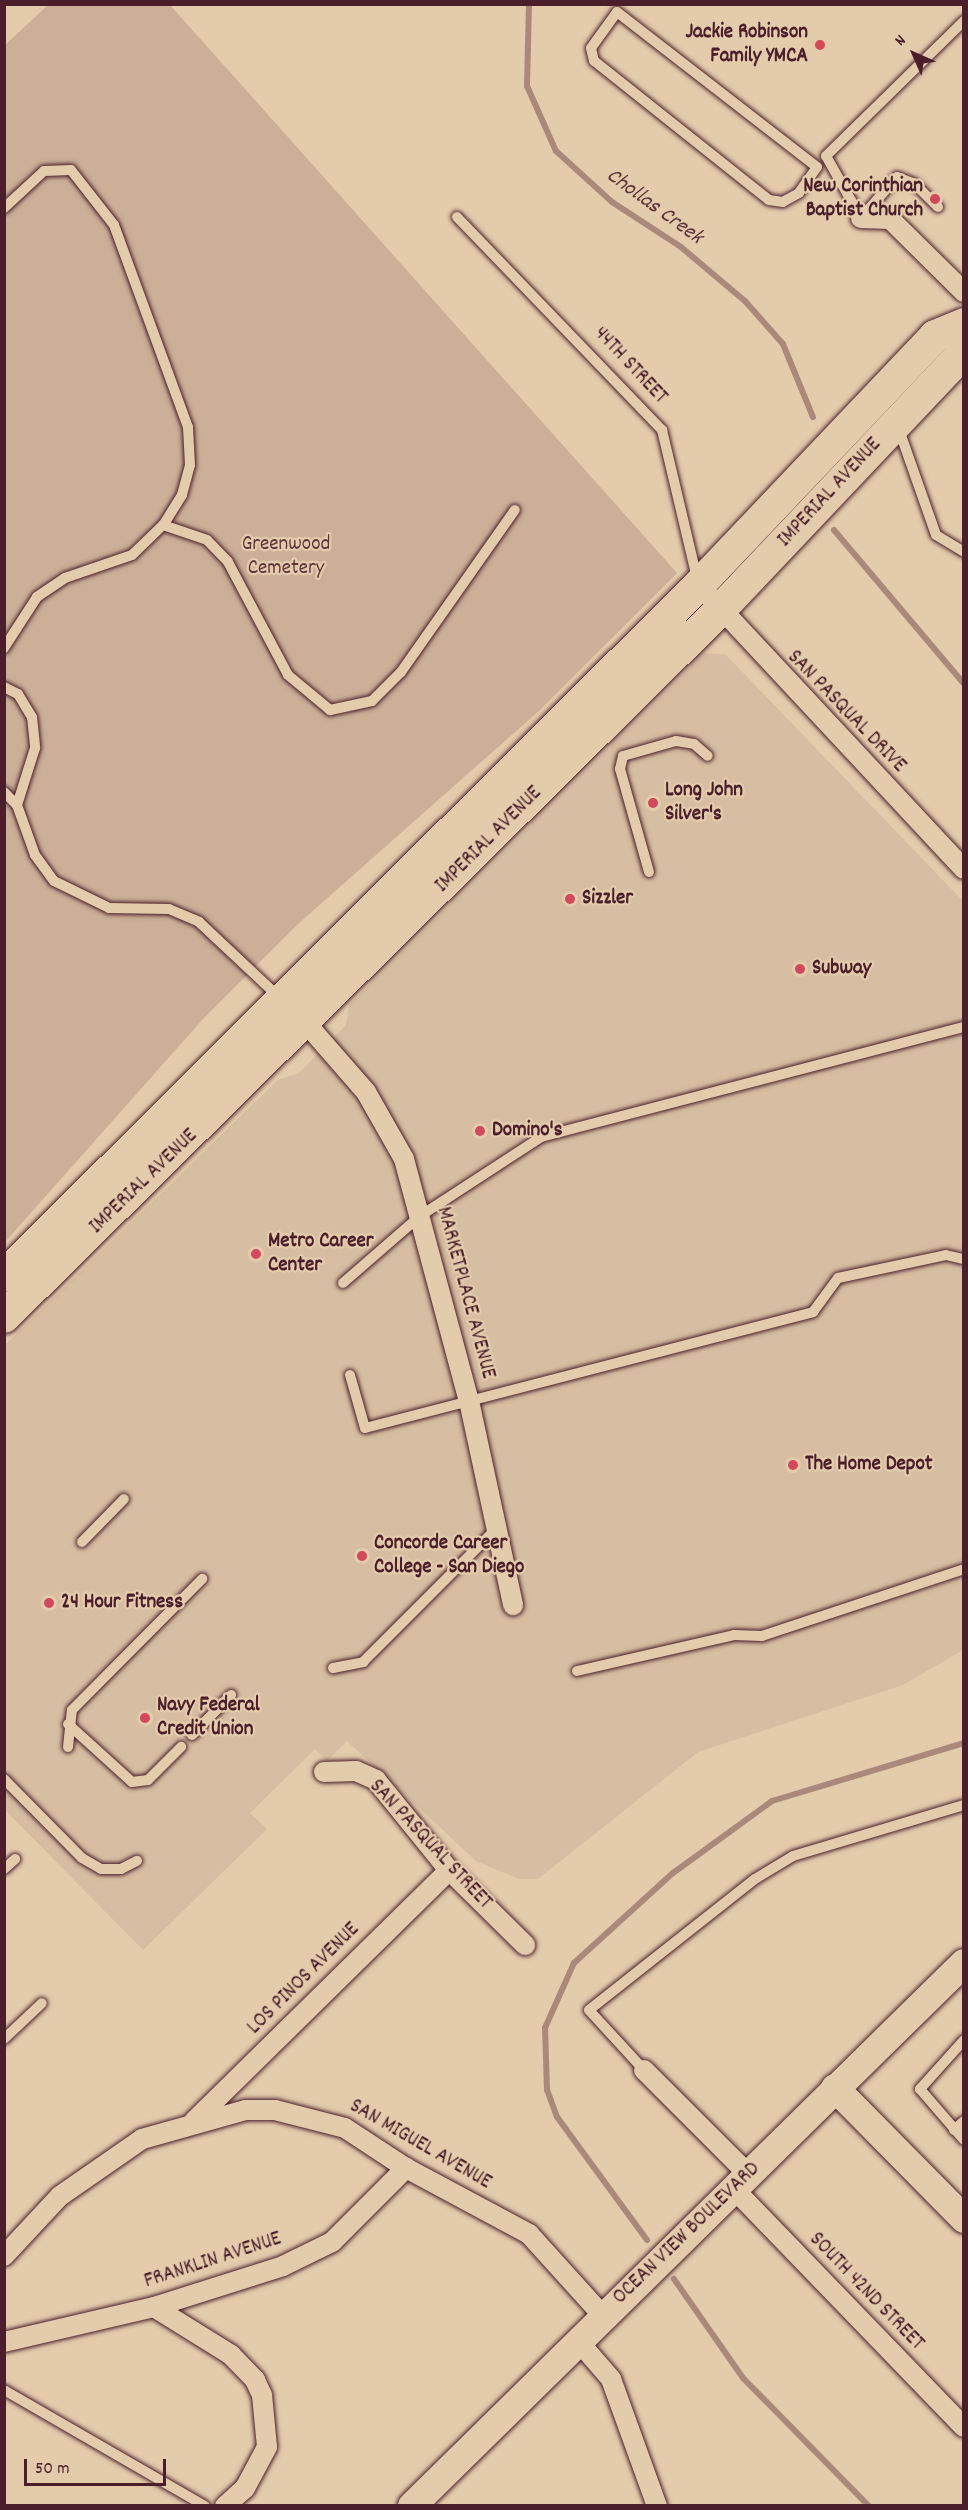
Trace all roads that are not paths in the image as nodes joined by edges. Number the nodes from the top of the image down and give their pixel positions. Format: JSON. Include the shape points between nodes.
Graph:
{"nodes":[{"id":1,"x":963,"y":21,"type":"edge"},
{"id":2,"x":826,"y":156,"type":"junction"},
{"id":3,"x":817,"y":167,"type":"junction"},
{"id":4,"x":938,"y":207,"type":"dead end"},
{"id":5,"x":4,"y":208,"type":"edge"},
{"id":6,"x":458,"y":217,"type":"dead end"},
{"id":7,"x":861,"y":218,"type":"junction"},
{"id":8,"x":963,"y":292,"type":"edge"},
{"id":9,"x":963,"y":324,"type":"edge"},
{"id":10,"x":963,"y":352,"type":"edge"},
{"id":11,"x":897,"y":423,"type":"junction"},
{"id":12,"x":515,"y":510,"type":"dead end"},
{"id":13,"x":163,"y":525,"type":"junction"},
{"id":14,"x":963,"y":552,"type":"edge"},
{"id":15,"x":699,"y":585,"type":"junction"},
{"id":16,"x":720,"y":610,"type":"junction"},
{"id":17,"x":4,"y":648,"type":"edge"},
{"id":18,"x":4,"y":687,"type":"edge"},
{"id":19,"x":708,"y":756,"type":"dead end"},
{"id":20,"x":4,"y":792,"type":"edge"},
{"id":21,"x":17,"y":805,"type":"junction"},
{"id":22,"x":963,"y":868,"type":"edge"},
{"id":23,"x":649,"y":872,"type":"dead end"},
{"id":24,"x":294,"y":1011,"type":"junction"},
{"id":25,"x":963,"y":1027,"type":"edge"},
{"id":26,"x":420,"y":1216,"type":"junction"},
{"id":27,"x":963,"y":1259,"type":"edge"},
{"id":28,"x":4,"y":1276,"type":"edge"},
{"id":29,"x":343,"y":1283,"type":"dead end"},
{"id":30,"x":4,"y":1317,"type":"edge"},
{"id":31,"x":350,"y":1375,"type":"dead end"},
{"id":32,"x":469,"y":1401,"type":"junction"},
{"id":33,"x":124,"y":1500,"type":"dead end"},
{"id":34,"x":496,"y":1529,"type":"junction"},
{"id":35,"x":82,"y":1542,"type":"dead end"},
{"id":36,"x":963,"y":1569,"type":"edge"},
{"id":37,"x":202,"y":1579,"type":"dead end"},
{"id":38,"x":513,"y":1605,"type":"dead end"},
{"id":39,"x":333,"y":1668,"type":"dead end"},
{"id":40,"x":577,"y":1671,"type":"dead end"},
{"id":41,"x":231,"y":1695,"type":"dead end"},
{"id":42,"x":68,"y":1724,"type":"junction"},
{"id":43,"x":192,"y":1735,"type":"dead end"},
{"id":44,"x":68,"y":1747,"type":"dead end"},
{"id":45,"x":180,"y":1747,"type":"dead end"},
{"id":46,"x":324,"y":1772,"type":"dead end"},
{"id":47,"x":4,"y":1779,"type":"edge"},
{"id":48,"x":963,"y":1805,"type":"edge"},
{"id":49,"x":15,"y":1859,"type":"dead end"},
{"id":50,"x":137,"y":1861,"type":"dead end"},
{"id":51,"x":4,"y":1869,"type":"edge"},
{"id":52,"x":449,"y":1870,"type":"junction"},
{"id":53,"x":525,"y":1945,"type":"dead end"},
{"id":54,"x":963,"y":1963,"type":"edge"},
{"id":55,"x":42,"y":2003,"type":"dead end"},
{"id":56,"x":4,"y":2039,"type":"edge"},
{"id":57,"x":963,"y":2040,"type":"edge"},
{"id":58,"x":644,"y":2070,"type":"joint"},
{"id":59,"x":835,"y":2088,"type":"junction"},
{"id":60,"x":194,"y":2121,"type":"junction"},
{"id":61,"x":963,"y":2121,"type":"edge"},
{"id":62,"x":954,"y":2130,"type":"junction"},
{"id":63,"x":963,"y":2140,"type":"edge"},
{"id":64,"x":406,"y":2168,"type":"junction"},
{"id":65,"x":742,"y":2182,"type":"junction"},
{"id":66,"x":963,"y":2219,"type":"edge"},
{"id":67,"x":4,"y":2256,"type":"edge"},
{"id":68,"x":154,"y":2307,"type":"junction"},
{"id":69,"x":603,"y":2316,"type":"junction"},
{"id":70,"x":4,"y":2342,"type":"edge"},
{"id":71,"x":579,"y":2342,"type":"junction"},
{"id":72,"x":4,"y":2390,"type":"edge"},
{"id":73,"x":963,"y":2427,"type":"edge"},
{"id":74,"x":205,"y":2505,"type":"edge"},
{"id":75,"x":225,"y":2505,"type":"edge"},
{"id":76,"x":412,"y":2505,"type":"edge"},
{"id":77,"x":657,"y":2505,"type":"edge"}],
"edges":[{"from":1,"to":2,"type":"lane"},
{"from":2,"to":3,"type":"lane"},
{"from":2,"to":7,"type":"lane"},
{"from":3,"to":3,"type":"lane","via":[[799,193],[783,202],[769,200],[594,61],[591,48],[617,12]]},
{"from":4,"to":7,"type":"lane","via":[[915,184],[897,177]]},
{"from":5,"to":13,"type":"lane","via":[[44,171],[71,170],[114,225],[188,427],[190,465],[182,495]]},
{"from":6,"to":15,"type":"lane","name":"44TH STREET","via":[[662,430]]},
{"from":7,"to":8,"type":"street","via":[[890,219]]},
{"from":9,"to":15,"type":"main road","name":"IMPERIAL AVENUE","via":[[936,336]]},
{"from":10,"to":11,"type":"main road","name":"IMPERIAL AVENUE"},
{"from":11,"to":14,"type":"lane","via":[[936,535]]},
{"from":11,"to":16,"type":"main road","name":"IMPERIAL AVENUE"},
{"from":12,"to":13,"type":"lane","via":[[401,672],[372,701],[330,710],[288,675],[228,562],[207,540]]},
{"from":13,"to":17,"type":"lane","via":[[132,555],[65,578],[37,597]]},
{"from":15,"to":16,"type":"street","name":"SAN PASQUAL DRIVE"},
{"from":15,"to":24,"type":"main road","name":"IMPERIAL AVENUE"},
{"from":16,"to":22,"type":"street","name":"SAN PASQUAL DRIVE"},
{"from":16,"to":24,"type":"main road","name":"IMPERIAL AVENUE"},
{"from":18,"to":21,"type":"lane","via":[[18,694],[32,717],[35,736]]},
{"from":19,"to":23,"type":"lane","via":[[694,744],[676,741],[623,756],[620,770]]},
{"from":20,"to":21,"type":"lane"},
{"from":21,"to":24,"type":"lane","via":[[35,855],[54,881],[109,908],[169,909],[199,922]]},
{"from":24,"to":26,"type":"street","name":"MARKETPLACE AVENUE","via":[[366,1092],[404,1159]]},
{"from":24,"to":28,"type":"main road","name":"IMPERIAL AVENUE"},
{"from":24,"to":30,"type":"main road","name":"IMPERIAL AVENUE"},
{"from":25,"to":26,"type":"lane","via":[[541,1137]]},
{"from":26,"to":29,"type":"lane"},
{"from":26,"to":32,"type":"street","name":"MARKETPLACE AVENUE"},
{"from":27,"to":32,"type":"lane","via":[[946,1255],[838,1278],[813,1312]]},
{"from":31,"to":32,"type":"lane","via":[[365,1428]]},
{"from":32,"to":34,"type":"street","name":"MARKETPLACE AVENUE"},
{"from":33,"to":35,"type":"lane"},
{"from":34,"to":38,"type":"street","name":"MARKETPLACE AVENUE"},
{"from":34,"to":39,"type":"lane","via":[[363,1662]]},
{"from":36,"to":40,"type":"lane","via":[[762,1636],[734,1635]]},
{"from":37,"to":42,"type":"lane","via":[[72,1710]]},
{"from":41,"to":43,"type":"lane"},
{"from":42,"to":44,"type":"lane"},
{"from":42,"to":45,"type":"lane","via":[[132,1782],[148,1780]]},
{"from":46,"to":52,"type":"street","name":"SAN PASQUAL STREET","via":[[356,1771],[376,1780]]},
{"from":47,"to":50,"type":"lane","via":[[82,1858],[101,1869],[121,1869]]},
{"from":48,"to":58,"type":"lane","via":[[793,1856],[755,1879],[589,2010]]},
{"from":49,"to":51,"type":"lane"},
{"from":52,"to":53,"type":"street","name":"SAN PASQUAL STREET"},
{"from":52,"to":60,"type":"street","name":"LOS PINOS AVENUE"},
{"from":54,"to":59,"type":"main road","name":"OCEAN VIEW BOULEVARD"},
{"from":55,"to":56,"type":"lane"},
{"from":57,"to":62,"type":"lane","via":[[920,2089]]},
{"from":58,"to":65,"type":"street"},
{"from":59,"to":65,"type":"main road","name":"OCEAN VIEW BOULEVARD"},
{"from":59,"to":66,"type":"main road"},
{"from":60,"to":64,"type":"street","name":"SAN MIGUEL AVENUE","via":[[246,2110],[325,2119]]},
{"from":60,"to":67,"type":"street","name":"SAN MIGUEL AVENUE","via":[[142,2139],[97,2167]]},
{"from":61,"to":62,"type":"lane"},
{"from":62,"to":63,"type":"lane"},
{"from":64,"to":68,"type":"street","name":"FRANKLIN AVENUE","via":[[332,2242],[283,2266]]},
{"from":64,"to":69,"type":"street","name":"SAN MIGUEL AVENUE","via":[[530,2234]]},
{"from":65,"to":69,"type":"main road","name":"OCEAN VIEW BOULEVARD"},
{"from":65,"to":73,"type":"street","name":"SOUTH 42ND STREET"},
{"from":68,"to":70,"type":"street","name":"FRANKLIN AVENUE"},
{"from":68,"to":75,"type":"street","via":[[231,2355],[262,2396],[267,2447],[245,2488]]},
{"from":69,"to":71,"type":"main road","name":"OCEAN VIEW BOULEVARD"},
{"from":71,"to":76,"type":"main road","name":"OCEAN VIEW BOULEVARD"},
{"from":71,"to":77,"type":"street","via":[[611,2379]]},
{"from":72,"to":74,"type":"lane"}]}
